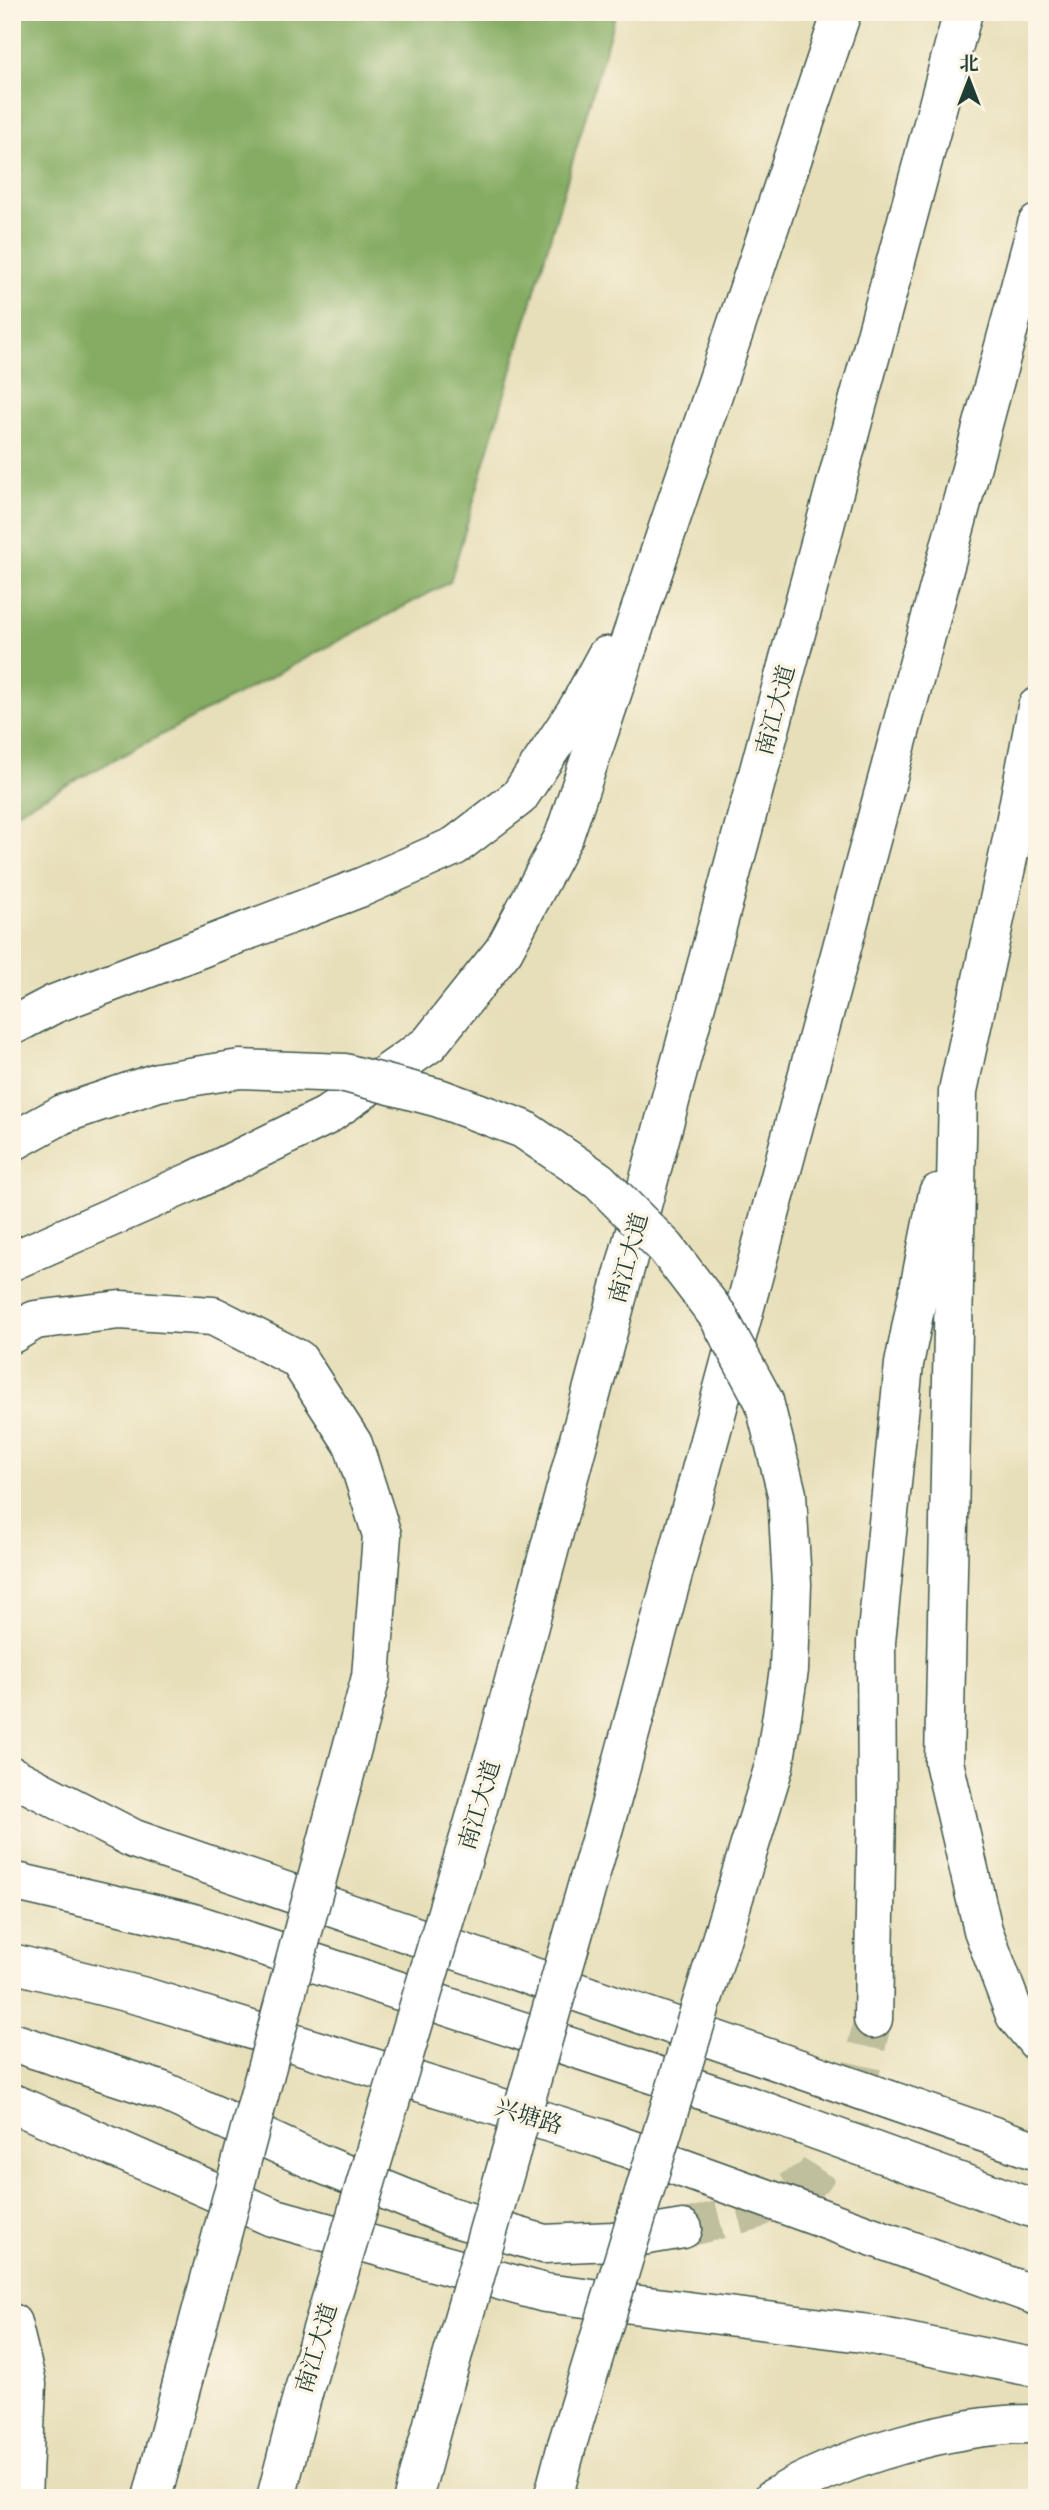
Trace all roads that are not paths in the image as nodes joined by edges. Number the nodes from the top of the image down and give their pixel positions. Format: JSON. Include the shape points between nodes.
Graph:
{"nodes":[{"id":1,"x":842,"y":12,"type":"edge"},
{"id":2,"x":962,"y":12,"type":"edge"},
{"id":3,"x":1037,"y":224,"type":"edge"},
{"id":4,"x":661,"y":552,"type":"junction"},
{"id":5,"x":1037,"y":707,"type":"edge"},
{"id":6,"x":12,"y":1026,"type":"edge"},
{"id":7,"x":958,"y":1091,"type":"junction"},
{"id":8,"x":12,"y":1142,"type":"edge"},
{"id":9,"x":12,"y":1261,"type":"edge"},
{"id":10,"x":12,"y":1334,"type":"edge"},
{"id":11,"x":12,"y":1776,"type":"edge"},
{"id":12,"x":12,"y":1881,"type":"edge"},
{"id":13,"x":12,"y":1963,"type":"edge"},
{"id":14,"x":873,"y":2019,"type":"tunnel mouth"},
{"id":15,"x":12,"y":2042,"type":"edge"},
{"id":16,"x":1037,"y":2042,"type":"edge"},
{"id":17,"x":12,"y":2103,"type":"edge"},
{"id":18,"x":1037,"y":2151,"type":"edge"},
{"id":19,"x":1037,"y":2210,"type":"edge"},
{"id":20,"x":682,"y":2229,"type":"tunnel mouth"},
{"id":21,"x":1037,"y":2297,"type":"edge"},
{"id":22,"x":12,"y":2323,"type":"edge"},
{"id":23,"x":1037,"y":2368,"type":"edge"},
{"id":24,"x":1037,"y":2424,"type":"edge"},
{"id":25,"x":22,"y":2498,"type":"edge"},
{"id":26,"x":152,"y":2498,"type":"edge"},
{"id":27,"x":276,"y":2498,"type":"edge"},
{"id":28,"x":413,"y":2498,"type":"edge"},
{"id":29,"x":553,"y":2498,"type":"edge"},
{"id":30,"x":773,"y":2498,"type":"edge"}],
"edges":[{"from":1,"to":4,"type":"main road"},
{"from":2,"to":27,"type":"main road","name":"南江大道","bridge":true,"via":[[496,1748],[303,2393]]},
{"from":3,"to":28,"type":"main road","bridge":true,"via":[[618,1778]]},
{"from":4,"to":6,"type":"main road","via":[[578,708],[519,797],[455,846],[362,887],[54,1004]]},
{"from":4,"to":9,"type":"main road","via":[[564,836],[503,950],[429,1044],[326,1116]]},
{"from":5,"to":7,"type":"main road"},
{"from":7,"to":14,"type":"main road","via":[[904,1364],[876,1642]]},
{"from":7,"to":16,"type":"main road","via":[[944,1762],[983,1930],[1015,2015]]},
{"from":8,"to":29,"type":"main road","bridge":true,"via":[[63,1114],[158,1082],[240,1069],[345,1073],[439,1098],[523,1129],[599,1181],[666,1248],[718,1316],[764,1401],[787,1494],[792,1584],[789,1671],[774,1766]]},
{"from":10,"to":26,"type":"main road","bridge":true,"via":[[35,1320],[120,1310],[213,1316],[298,1359],[353,1444],[382,1535],[371,1677]]},
{"from":11,"to":18,"type":"main road","via":[[134,1839]]},
{"from":12,"to":19,"type":"main road","via":[[190,1922],[747,2105]]},
{"from":13,"to":21,"type":"main road","name":"兴塘路","via":[[145,1997],[599,2138]]},
{"from":15,"to":20,"type":"main road","via":[[163,2091],[449,2216],[544,2245],[613,2241]]},
{"from":17,"to":23,"type":"main road","via":[[272,2217],[545,2293],[862,2333]]},
{"from":22,"to":25,"type":"main road","via":[[27,2384]]},
{"from":24,"to":30,"type":"main road","via":[[1006,2424],[888,2447]]}]}
